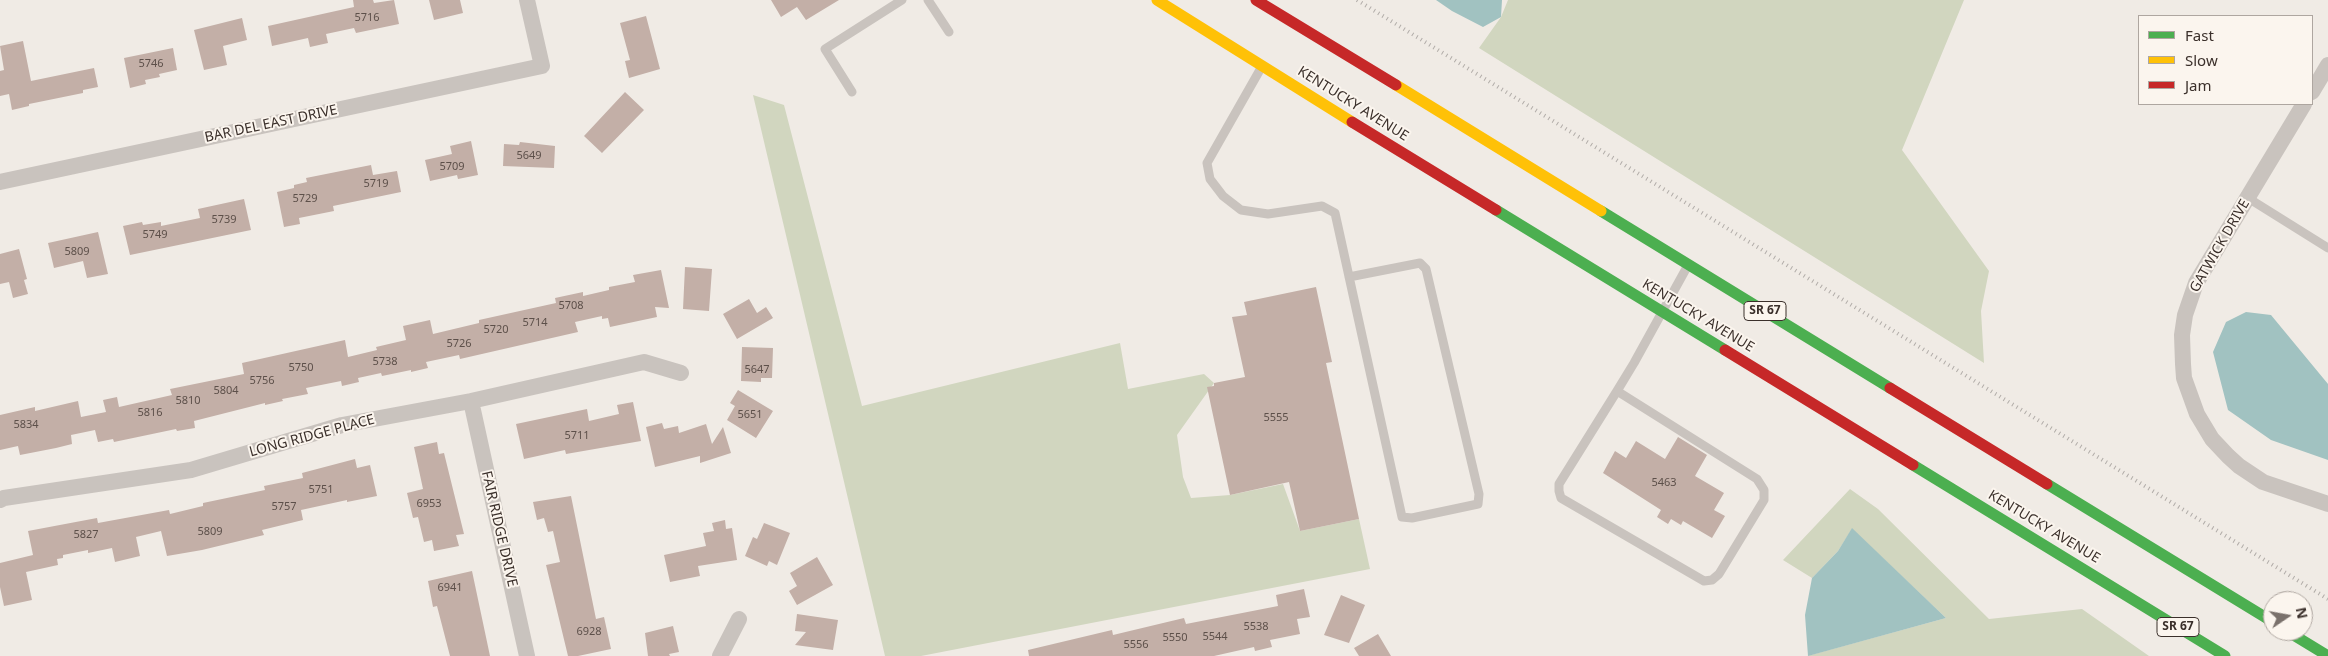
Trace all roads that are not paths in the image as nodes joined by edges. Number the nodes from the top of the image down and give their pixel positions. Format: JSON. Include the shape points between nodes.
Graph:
{"nodes":[{"id":1,"x":527,"y":0,"type":"edge"},
{"id":2,"x":902,"y":0,"type":"edge"},
{"id":3,"x":928,"y":0,"type":"edge"},
{"id":4,"x":1157,"y":0,"type":"edge"},
{"id":5,"x":1256,"y":0,"type":"edge"},
{"id":6,"x":949,"y":32,"type":"dead end"},
{"id":7,"x":2328,"y":65,"type":"edge"},
{"id":8,"x":1262,"y":66,"type":"junction"},
{"id":9,"x":2313,"y":90,"type":"edge"},
{"id":10,"x":852,"y":92,"type":"dead end"},
{"id":11,"x":2303,"y":105,"type":"edge"},
{"id":12,"x":0,"y":182,"type":"edge"},
{"id":13,"x":2248,"y":198,"type":"junction"},
{"id":14,"x":2328,"y":248,"type":"edge"},
{"id":15,"x":1688,"y":264,"type":"junction"},
{"id":16,"x":1349,"y":277,"type":"junction"},
{"id":17,"x":1661,"y":311,"type":"junction"},
{"id":18,"x":681,"y":373,"type":"dead end"},
{"id":19,"x":1617,"y":391,"type":"junction"},
{"id":20,"x":470,"y":401,"type":"junction"},
{"id":21,"x":0,"y":500,"type":"edge"},
{"id":22,"x":2328,"y":504,"type":"edge"},
{"id":23,"x":2263,"y":616,"type":"edge"},
{"id":24,"x":739,"y":619,"type":"dead end"},
{"id":25,"x":2303,"y":641,"type":"edge"},
{"id":26,"x":527,"y":656,"type":"edge"},
{"id":27,"x":720,"y":656,"type":"edge"},
{"id":28,"x":2225,"y":656,"type":"edge"},
{"id":29,"x":2328,"y":656,"type":"edge"}],
"edges":[{"from":1,"to":12,"type":"street","name":"BAR DEL EAST DRIVE","via":[[542,66]]},
{"from":2,"to":10,"type":"lane","via":[[825,49]]},
{"from":3,"to":6,"type":"lane"},
{"from":4,"to":8,"type":"main road","name":"KENTUCKY AVENUE","number":"SR 67"},
{"from":5,"to":15,"type":"main road","number":"SR 67"},
{"from":7,"to":9,"type":"street"},
{"from":8,"to":16,"type":"lane","via":[[1207,163],[1210,179],[1240,210],[1268,214],[1322,206],[1335,213]]},
{"from":8,"to":17,"type":"main road","name":"KENTUCKY AVENUE","number":"SR 67"},
{"from":11,"to":13,"type":"street","name":"GATWICK DRIVE"},
{"from":13,"to":14,"type":"lane"},
{"from":13,"to":22,"type":"street","name":"GATWICK DRIVE","via":[[2196,283],[2189,302],[2182,335],[2184,378],[2204,428],[2239,466],[2276,488]]},
{"from":15,"to":17,"type":"lane"},
{"from":15,"to":23,"type":"main road","number":"SR 67"},
{"from":16,"to":16,"type":"lane","via":[[1402,517],[1412,518],[1478,504],[1479,494],[1426,269],[1420,263]]},
{"from":17,"to":19,"type":"lane"},
{"from":17,"to":28,"type":"main road","name":"KENTUCKY AVENUE","number":"SR 67"},
{"from":18,"to":20,"type":"street","name":"LONG RIDGE PLACE","via":[[644,362]]},
{"from":19,"to":19,"type":"lane","via":[[1559,484],[1561,498],[1704,581],[1712,580],[1719,574],[1764,500],[1764,490],[1757,479]]},
{"from":20,"to":21,"type":"street","name":"LONG RIDGE PLACE","via":[[342,425],[191,470]]},
{"from":20,"to":26,"type":"street","name":"FAIR RIDGE DRIVE"},
{"from":24,"to":27,"type":"street"},
{"from":25,"to":29,"type":"main road"}]}
